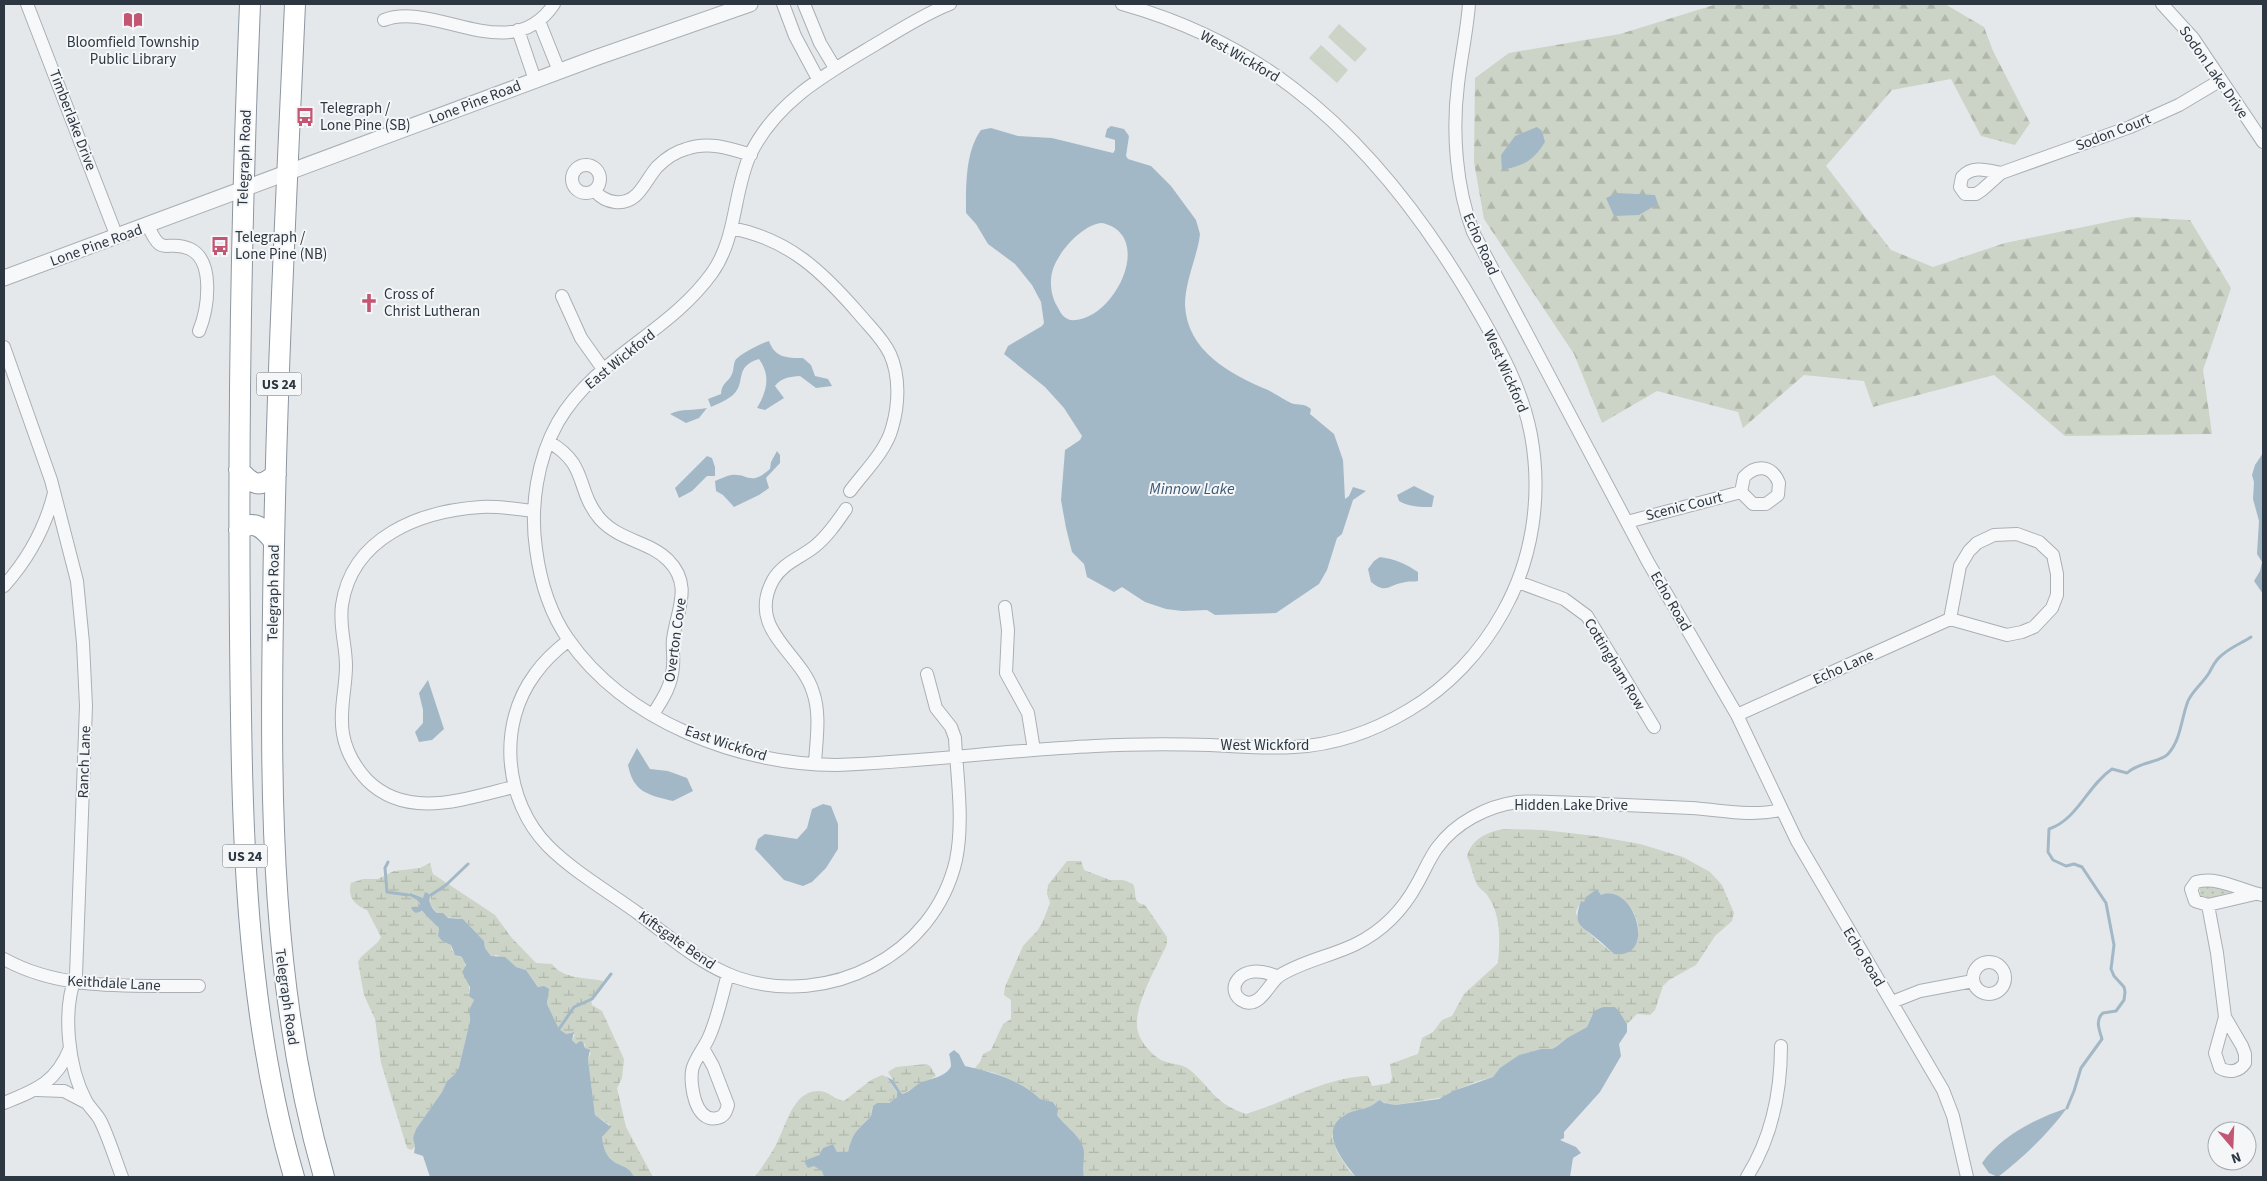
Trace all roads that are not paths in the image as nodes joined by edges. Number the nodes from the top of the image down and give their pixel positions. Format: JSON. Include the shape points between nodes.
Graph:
{"nodes":[{"id":1,"x":27,"y":4,"type":"edge"},
{"id":2,"x":250,"y":4,"type":"edge"},
{"id":3,"x":295,"y":4,"type":"edge"},
{"id":4,"x":554,"y":4,"type":"edge"},
{"id":5,"x":750,"y":4,"type":"edge"},
{"id":6,"x":783,"y":4,"type":"edge"},
{"id":7,"x":804,"y":4,"type":"edge"},
{"id":8,"x":950,"y":4,"type":"edge"},
{"id":9,"x":1127,"y":4,"type":"edge"},
{"id":10,"x":1469,"y":4,"type":"edge"},
{"id":11,"x":2162,"y":4,"type":"edge"},
{"id":12,"x":384,"y":20,"type":"dead end"},
{"id":13,"x":540,"y":21,"type":"junction"},
{"id":14,"x":518,"y":30,"type":"junction"},
{"id":15,"x":825,"y":51,"type":"junction"},
{"id":16,"x":808,"y":61,"type":"junction"},
{"id":17,"x":835,"y":68,"type":"junction"},
{"id":18,"x":559,"y":71,"type":"junction"},
{"id":19,"x":818,"y":79,"type":"junction"},
{"id":20,"x":535,"y":80,"type":"junction"},
{"id":21,"x":2221,"y":80,"type":"junction"},
{"id":22,"x":2263,"y":142,"type":"edge"},
{"id":23,"x":751,"y":155,"type":"junction"},
{"id":24,"x":288,"y":173,"type":"junction"},
{"id":25,"x":2001,"y":173,"type":"dead end"},
{"id":26,"x":243,"y":190,"type":"junction"},
{"id":27,"x":595,"y":191,"type":"dead end"},
{"id":28,"x":148,"y":225,"type":"junction"},
{"id":29,"x":731,"y":228,"type":"junction"},
{"id":30,"x":117,"y":237,"type":"junction"},
{"id":31,"x":4,"y":278,"type":"edge"},
{"id":32,"x":562,"y":296,"type":"dead end"},
{"id":33,"x":199,"y":330,"type":"dead end"},
{"id":34,"x":4,"y":347,"type":"edge"},
{"id":35,"x":603,"y":369,"type":"junction"},
{"id":36,"x":549,"y":442,"type":"junction"},
{"id":37,"x":239,"y":470,"type":"junction"},
{"id":38,"x":276,"y":474,"type":"junction"},
{"id":39,"x":850,"y":491,"type":"dead end"},
{"id":40,"x":54,"y":492,"type":"junction"},
{"id":41,"x":1741,"y":492,"type":"dead end"},
{"id":42,"x":846,"y":509,"type":"dead end"},
{"id":43,"x":534,"y":511,"type":"junction"},
{"id":44,"x":1627,"y":522,"type":"junction"},
{"id":45,"x":239,"y":530,"type":"junction"},
{"id":46,"x":273,"y":540,"type":"junction"},
{"id":47,"x":1518,"y":582,"type":"junction"},
{"id":48,"x":4,"y":586,"type":"edge"},
{"id":49,"x":1005,"y":607,"type":"dead end"},
{"id":50,"x":1950,"y":619,"type":"junction"},
{"id":51,"x":569,"y":640,"type":"junction"},
{"id":52,"x":927,"y":674,"type":"dead end"},
{"id":53,"x":653,"y":714,"type":"junction"},
{"id":54,"x":1737,"y":715,"type":"junction"},
{"id":55,"x":1654,"y":727,"type":"dead end"},
{"id":56,"x":1034,"y":750,"type":"junction"},
{"id":57,"x":956,"y":757,"type":"junction"},
{"id":58,"x":816,"y":764,"type":"junction"},
{"id":59,"x":514,"y":786,"type":"junction"},
{"id":60,"x":1781,"y":810,"type":"junction"},
{"id":61,"x":2259,"y":894,"type":"edge"},
{"id":62,"x":2208,"y":905,"type":"junction"},
{"id":63,"x":4,"y":959,"type":"edge"},
{"id":64,"x":728,"y":974,"type":"junction"},
{"id":65,"x":1278,"y":977,"type":"dead end"},
{"id":66,"x":1973,"y":981,"type":"dead end"},
{"id":67,"x":74,"y":982,"type":"junction"},
{"id":68,"x":200,"y":986,"type":"dead end"},
{"id":69,"x":1892,"y":1002,"type":"junction"},
{"id":70,"x":2224,"y":1017,"type":"dead end"},
{"id":71,"x":1781,"y":1046,"type":"dead end"},
{"id":72,"x":70,"y":1048,"type":"junction"},
{"id":73,"x":704,"y":1050,"type":"junction"},
{"id":74,"x":35,"y":1091,"type":"junction"},
{"id":75,"x":4,"y":1103,"type":"edge"},
{"id":76,"x":87,"y":1103,"type":"junction"},
{"id":77,"x":122,"y":1177,"type":"edge"},
{"id":78,"x":294,"y":1177,"type":"edge"},
{"id":79,"x":324,"y":1177,"type":"edge"},
{"id":80,"x":1746,"y":1177,"type":"edge"},
{"id":81,"x":1967,"y":1177,"type":"edge"}],
"edges":[{"from":1,"to":30,"type":"street","name":"Timberlake Drive"},
{"from":2,"to":26,"type":"highway","name":"Telegraph Road","number":"US 24"},
{"from":3,"to":24,"type":"highway","name":"Telegraph Road","number":"US 24"},
{"from":4,"to":13,"type":"street"},
{"from":5,"to":18,"type":"street","name":"Lone Pine Road"},
{"from":6,"to":16,"type":"street"},
{"from":7,"to":15,"type":"street"},
{"from":8,"to":17,"type":"street","via":[[916,20]]},
{"from":9,"to":47,"type":"street","name":"West Wickford","via":[[1179,23],[1222,44],[1292,87],[1360,148],[1440,249],[1499,349],[1529,425],[1535,473],[1534,509],[1529,544]]},
{"from":10,"to":44,"type":"street","name":"Echo Road","via":[[1456,116],[1460,181],[1468,219],[1479,246]]},
{"from":11,"to":21,"type":"street","name":"Sodon Lake Drive","via":[[2193,38]]},
{"from":12,"to":14,"type":"street","via":[[402,14],[418,14],[470,27]]},
{"from":13,"to":14,"type":"street"},
{"from":13,"to":18,"type":"street"},
{"from":14,"to":20,"type":"street"},
{"from":15,"to":16,"type":"street"},
{"from":15,"to":17,"type":"street"},
{"from":16,"to":19,"type":"street"},
{"from":17,"to":19,"type":"street","name":"East Wickford"},
{"from":18,"to":20,"type":"street","name":"Lone Pine Road"},
{"from":19,"to":23,"type":"street","name":"East Wickford","via":[[779,111]]},
{"from":20,"to":24,"type":"street","name":"Lone Pine Road"},
{"from":21,"to":22,"type":"street","name":"Sodon Lake Drive"},
{"from":21,"to":25,"type":"street","name":"Sodon Court","via":[[2180,104],[2130,126]]},
{"from":23,"to":27,"type":"street","via":[[719,146],[696,146],[667,158],[650,175],[640,192],[628,201],[612,202]]},
{"from":23,"to":29,"type":"street","name":"East Wickford"},
{"from":24,"to":26,"type":"street","name":"Lone Pine Road"},
{"from":24,"to":38,"type":"highway","name":"Telegraph Road","number":"US 24"},
{"from":26,"to":28,"type":"street","name":"Lone Pine Road"},
{"from":26,"to":37,"type":"highway","name":"Telegraph Road","number":"US 24"},
{"from":28,"to":30,"type":"street","name":"Lone Pine Road"},
{"from":28,"to":33,"type":"street","via":[[158,244],[190,248],[204,264],[207,279],[205,317]]},
{"from":29,"to":35,"type":"street","name":"East Wickford","via":[[720,260],[701,288],[674,314]]},
{"from":29,"to":39,"type":"street","via":[[776,242],[807,260],[849,302],[890,353],[896,386],[893,426],[887,442]]},
{"from":30,"to":31,"type":"street","name":"Lone Pine Road"},
{"from":32,"to":35,"type":"street","via":[[581,338]]},
{"from":34,"to":40,"type":"street","name":"Ranch Lane"},
{"from":35,"to":36,"type":"street","name":"East Wickford","via":[[568,408]]},
{"from":36,"to":43,"type":"street","name":"East Wickford","via":[[540,469]]},
{"from":36,"to":53,"type":"street","name":"Overton Cove","via":[[565,452],[575,465],[588,500],[604,523],[618,534],[661,554],[669,561],[680,581],[682,602],[674,638],[672,674],[665,696]]},
{"from":37,"to":38,"type":"highway","via":[[258,484]]},
{"from":37,"to":45,"type":"highway","name":"Telegraph Road","number":"US 24"},
{"from":38,"to":46,"type":"highway","name":"Telegraph Road","number":"US 24"},
{"from":40,"to":48,"type":"street","via":[[48,518],[35,543]]},
{"from":40,"to":67,"type":"street","name":"Ranch Lane","via":[[77,581],[84,652],[84,794]]},
{"from":41,"to":44,"type":"street","name":"Scenic Court"},
{"from":42,"to":58,"type":"street","via":[[819,543],[779,572],[773,580],[768,599],[768,619],[775,638],[804,671],[813,691],[817,714]]},
{"from":43,"to":51,"type":"street","name":"East Wickford","via":[[535,545],[542,579],[557,621]]},
{"from":43,"to":59,"type":"street","via":[[482,507],[461,509],[426,517],[396,529],[373,544],[358,563],[346,586],[341,619],[346,664],[342,729],[349,754],[362,774],[399,800],[423,804],[449,802]]},
{"from":44,"to":54,"type":"street","name":"Echo Road"},
{"from":45,"to":46,"type":"highway","via":[[254,524],[263,528]]},
{"from":45,"to":78,"type":"highway","name":"Telegraph Road","number":"US 24","via":[[242,746],[250,931],[270,1079]]},
{"from":46,"to":79,"type":"highway","name":"Telegraph Road","number":"US 24","via":[[273,815],[278,921],[297,1064]]},
{"from":47,"to":55,"type":"street","name":"Cottingham Row","via":[[1564,599],[1587,616]]},
{"from":47,"to":56,"type":"street","name":"West Wickford","via":[[1495,626],[1455,675],[1412,709],[1375,728],[1323,743],[1294,747],[1147,745]]},
{"from":49,"to":56,"type":"street","via":[[1008,630],[1006,673],[1028,713]]},
{"from":50,"to":50,"type":"street","via":[[2007,635],[2034,627],[2052,608],[2056,595],[2057,574],[2052,555],[2039,542],[2018,534],[1994,535],[1977,543],[1960,566]]},
{"from":50,"to":54,"type":"street","name":"Echo Lane"},
{"from":51,"to":53,"type":"street","name":"East Wickford","via":[[609,684]]},
{"from":51,"to":59,"type":"street","name":"Kiftsgate Bend","via":[[533,676],[518,705],[511,740]]},
{"from":52,"to":57,"type":"street","name":"Kiftsgate Bend","via":[[936,708],[954,732]]},
{"from":53,"to":58,"type":"street","name":"East Wickford","via":[[686,732],[727,747],[766,758]]},
{"from":54,"to":60,"type":"street","name":"Echo Road"},
{"from":56,"to":57,"type":"street","name":"West Wickford"},
{"from":57,"to":58,"type":"street","name":"East Wickford"},
{"from":57,"to":64,"type":"street","name":"Kiftsgate Bend","via":[[960,825],[956,860],[937,905],[906,944],[868,970],[828,984],[783,986]]},
{"from":59,"to":64,"type":"street","name":"Kiftsgate Bend","via":[[531,824],[557,854],[695,955]]},
{"from":60,"to":65,"type":"street","name":"Hidden Lake Drive","via":[[1755,814],[1691,808],[1532,802],[1501,806],[1472,818],[1447,836],[1431,857],[1409,898],[1381,928],[1355,944]]},
{"from":60,"to":69,"type":"street","name":"Echo Road","via":[[1818,879]]},
{"from":61,"to":62,"type":"street"},
{"from":61,"to":62,"type":"street","via":[[2223,883],[2196,882],[2191,889],[2192,898]]},
{"from":62,"to":70,"type":"street"},
{"from":63,"to":67,"type":"street","name":"Keithdale Lane","via":[[46,977]]},
{"from":64,"to":73,"type":"street"},
{"from":66,"to":69,"type":"street","via":[[1920,990]]},
{"from":67,"to":68,"type":"street","name":"Keithdale Lane"},
{"from":67,"to":72,"type":"street","name":"Ranch Lane","via":[[70,990]]},
{"from":69,"to":81,"type":"street","name":"Echo Road","via":[[1949,1105]]},
{"from":71,"to":80,"type":"street","via":[[1776,1106],[1763,1145]]},
{"from":72,"to":74,"type":"street","via":[[60,1069]]},
{"from":72,"to":76,"type":"street","name":"Ranch Lane"},
{"from":73,"to":73,"type":"street","via":[[693,1066],[692,1083],[699,1110],[714,1119],[721,1117],[728,1105]]},
{"from":74,"to":75,"type":"street"},
{"from":74,"to":76,"type":"street","via":[[64,1091]]},
{"from":76,"to":77,"type":"street","name":"Ranch Lane","via":[[100,1119]]}]}
